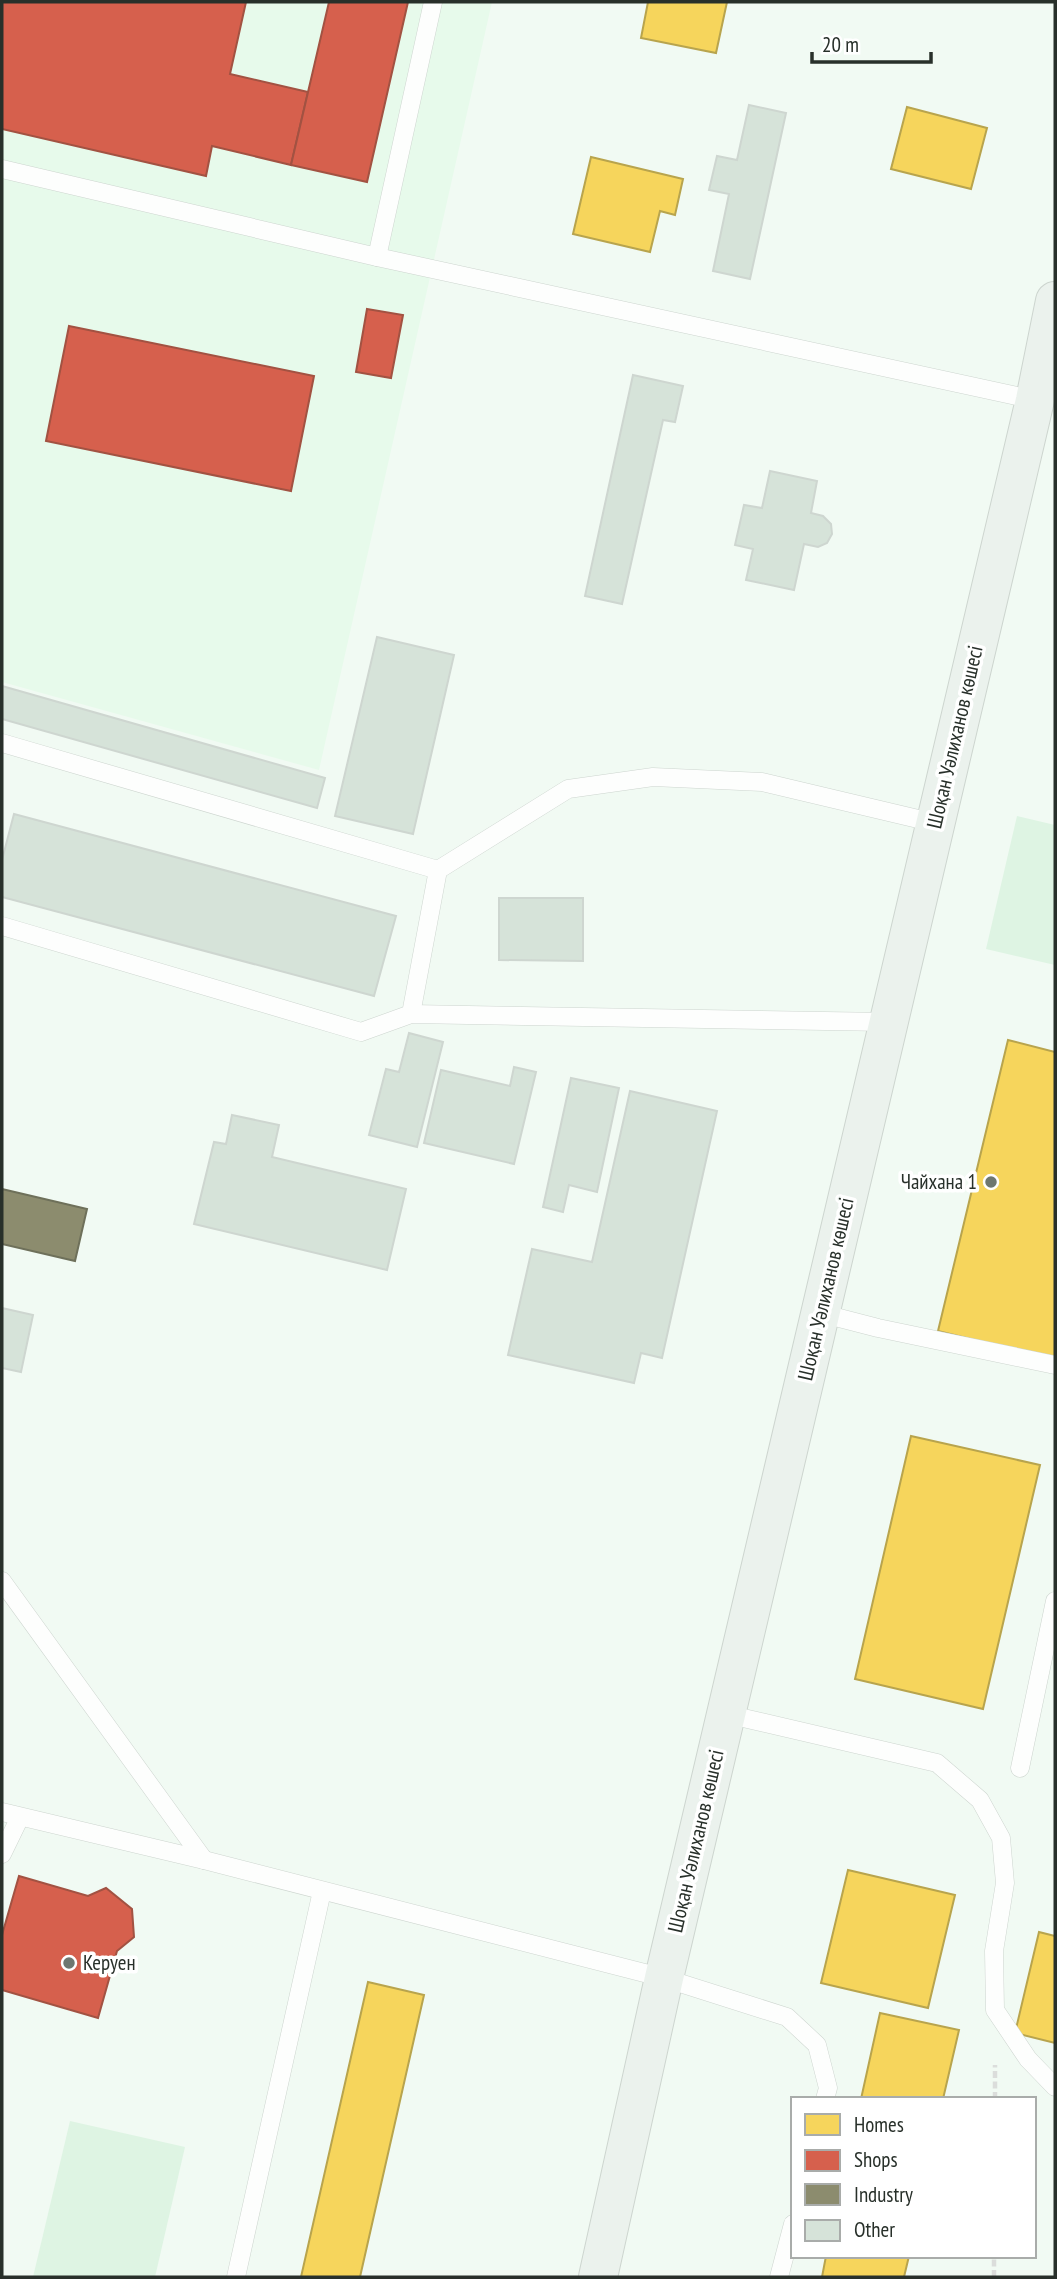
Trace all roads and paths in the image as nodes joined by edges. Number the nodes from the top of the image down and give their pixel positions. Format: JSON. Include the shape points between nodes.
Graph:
{"nodes":[{"id":1,"x":433,"y":2,"type":"edge"},
{"id":2,"x":2,"y":169,"type":"edge"},
{"id":3,"x":377,"y":257,"type":"junction"},
{"id":4,"x":1053,"y":325,"type":"edge"},
{"id":5,"x":1035,"y":400,"type":"junction"},
{"id":6,"x":2,"y":743,"type":"edge"},
{"id":7,"x":935,"y":823,"type":"junction"},
{"id":8,"x":438,"y":870,"type":"junction"},
{"id":9,"x":2,"y":926,"type":"edge"},
{"id":10,"x":411,"y":1014,"type":"junction"},
{"id":11,"x":888,"y":1021,"type":"junction"},
{"id":12,"x":820,"y":1313,"type":"junction"},
{"id":13,"x":1055,"y":1365,"type":"edge"},
{"id":14,"x":2,"y":1581,"type":"edge"},
{"id":15,"x":1055,"y":1601,"type":"edge"},
{"id":16,"x":726,"y":1714,"type":"junction"},
{"id":17,"x":1020,"y":1768,"type":"dead end"},
{"id":18,"x":2,"y":1812,"type":"edge"},
{"id":19,"x":20,"y":1817,"type":"junction"},
{"id":20,"x":2,"y":1854,"type":"edge"},
{"id":21,"x":204,"y":1860,"type":"junction"},
{"id":22,"x":322,"y":1891,"type":"junction"},
{"id":23,"x":664,"y":1978,"type":"junction"},
{"id":24,"x":1055,"y":2087,"type":"edge"},
{"id":25,"x":826,"y":2097,"type":"edge"},
{"id":26,"x":791,"y":2232,"type":"edge"},
{"id":27,"x":994,"y":2258,"type":"edge"},
{"id":28,"x":236,"y":2277,"type":"edge"},
{"id":29,"x":597,"y":2277,"type":"edge"},
{"id":30,"x":779,"y":2277,"type":"edge"},
{"id":31,"x":993,"y":2277,"type":"edge"}],
"edges":[{"from":1,"to":3,"type":"lane"},
{"from":2,"to":3,"type":"lane"},
{"from":3,"to":5,"type":"lane"},
{"from":4,"to":5,"type":"main road","name":"Шоқан Уәлиханов көшесі"},
{"from":5,"to":7,"type":"main road","name":"Шоқан Уәлиханов көшесі"},
{"from":6,"to":8,"type":"lane"},
{"from":7,"to":8,"type":"lane","via":[[762,782],[653,777],[568,789]]},
{"from":7,"to":11,"type":"main road","name":"Шоқан Уәлиханов көшесі"},
{"from":8,"to":10,"type":"lane"},
{"from":9,"to":10,"type":"lane","via":[[361,1032]]},
{"from":10,"to":11,"type":"lane"},
{"from":11,"to":12,"type":"main road","name":"Шоқан Уәлиханов көшесі"},
{"from":12,"to":13,"type":"lane"},
{"from":12,"to":16,"type":"main road","name":"Шоқан Уәлиханов көшесі"},
{"from":14,"to":21,"type":"lane"},
{"from":15,"to":17,"type":"lane"},
{"from":16,"to":23,"type":"main road","name":"Шоқан Уәлиханов көшесі"},
{"from":16,"to":24,"type":"lane","via":[[937,1763],[980,1800],[1001,1838],[1005,1882],[994,1951],[995,2010],[1028,2059]]},
{"from":18,"to":19,"type":"lane"},
{"from":19,"to":20,"type":"lane"},
{"from":19,"to":21,"type":"lane"},
{"from":21,"to":22,"type":"lane"},
{"from":22,"to":23,"type":"lane"},
{"from":22,"to":28,"type":"lane"},
{"from":23,"to":25,"type":"lane","via":[[787,2017],[817,2045],[828,2088]]},
{"from":23,"to":29,"type":"main road","name":"Шоқан Уәлиханов көшесі"},
{"from":26,"to":30,"type":"lane"},
{"from":27,"to":31,"type":"path"}]}
